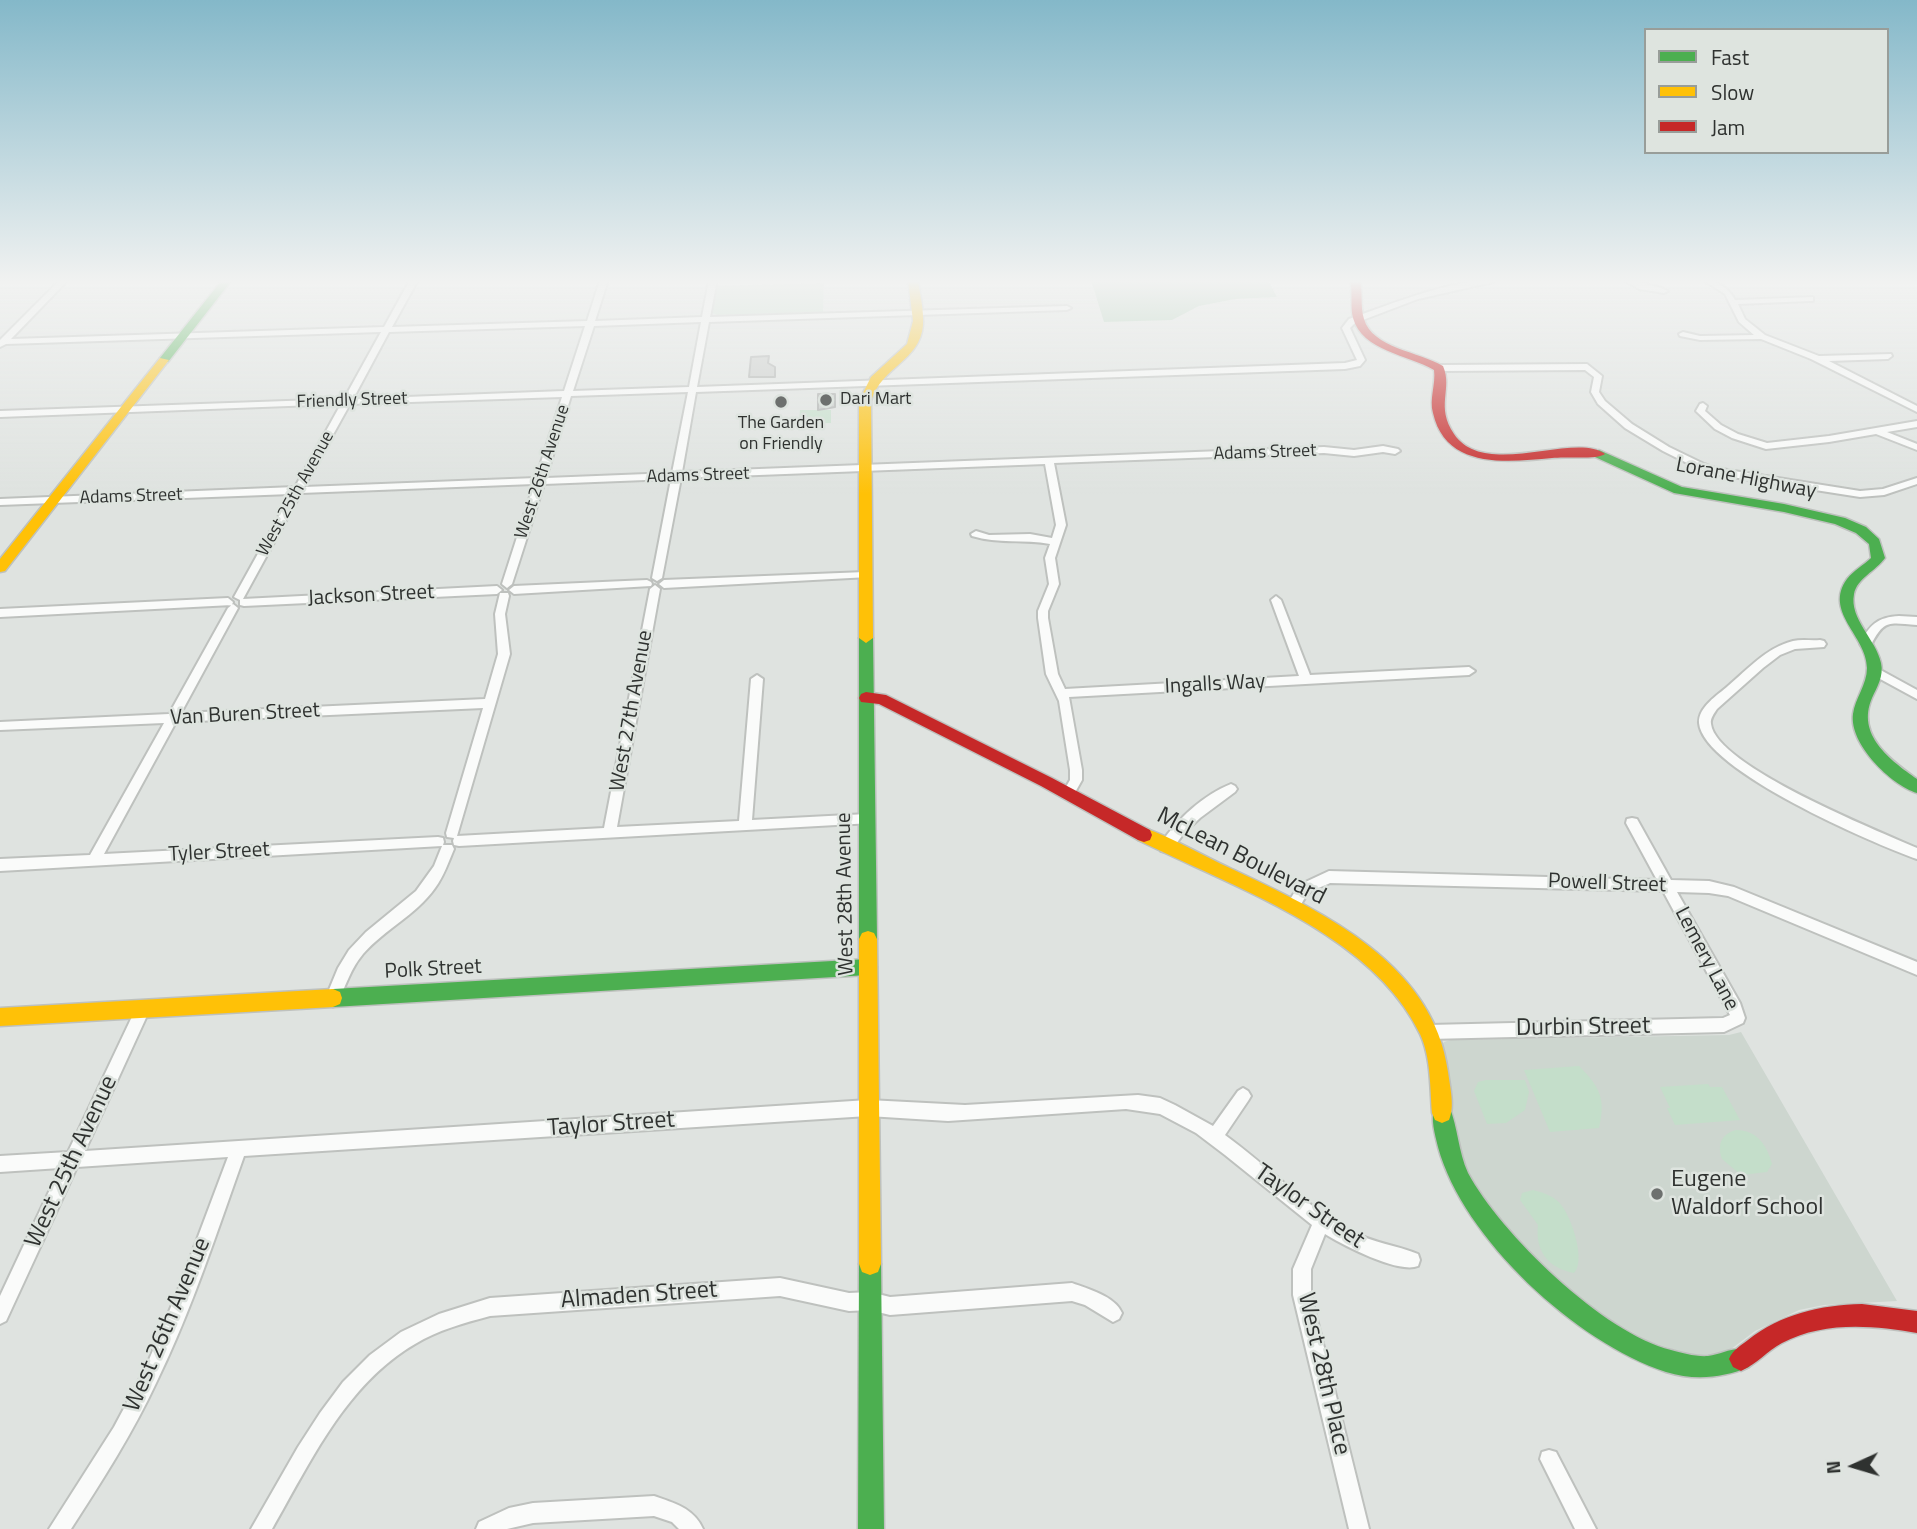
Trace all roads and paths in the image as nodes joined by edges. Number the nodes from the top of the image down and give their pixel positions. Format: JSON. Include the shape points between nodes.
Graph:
{"nodes":[{"id":1,"x":170,"y":351,"type":"edge"},
{"id":2,"x":375,"y":351,"type":"edge"},
{"id":3,"x":581,"y":351,"type":"edge"},
{"id":4,"x":700,"y":351,"type":"edge"},
{"id":5,"x":906,"y":351,"type":"edge"},
{"id":6,"x":1358,"y":351,"type":"edge"},
{"id":7,"x":1410,"y":351,"type":"edge"},
{"id":8,"x":1799,"y":351,"type":"edge"},
{"id":9,"x":1888,"y":356,"type":"dead end"},
{"id":10,"x":1818,"y":359,"type":"junction"},
{"id":11,"x":1439,"y":368,"type":"junction"},
{"id":12,"x":870,"y":382,"type":"junction"},
{"id":13,"x":693,"y":388,"type":"junction"},
{"id":14,"x":568,"y":393,"type":"junction"},
{"id":15,"x":347,"y":401,"type":"junction"},
{"id":16,"x":1703,"y":406,"type":"dead end"},
{"id":17,"x":125,"y":409,"type":"junction"},
{"id":18,"x":1917,"y":409,"type":"edge"},
{"id":19,"x":0,"y":414,"type":"edge"},
{"id":20,"x":1917,"y":424,"type":"edge"},
{"id":21,"x":1879,"y":432,"type":"junction"},
{"id":22,"x":1917,"y":447,"type":"edge"},
{"id":23,"x":1395,"y":451,"type":"dead end"},
{"id":24,"x":1049,"y":462,"type":"junction"},
{"id":25,"x":865,"y":469,"type":"junction"},
{"id":26,"x":677,"y":477,"type":"junction"},
{"id":27,"x":1917,"y":481,"type":"edge"},
{"id":28,"x":540,"y":482,"type":"junction"},
{"id":29,"x":298,"y":491,"type":"junction"},
{"id":30,"x":53,"y":500,"type":"junction"},
{"id":31,"x":0,"y":502,"type":"edge"},
{"id":32,"x":976,"y":534,"type":"dead end"},
{"id":33,"x":1056,"y":542,"type":"junction"},
{"id":34,"x":0,"y":568,"type":"edge"},
{"id":35,"x":865,"y":575,"type":"junction"},
{"id":36,"x":656,"y":584,"type":"junction"},
{"id":37,"x":505,"y":590,"type":"junction"},
{"id":38,"x":1276,"y":600,"type":"dead end"},
{"id":39,"x":236,"y":602,"type":"junction"},
{"id":40,"x":0,"y":613,"type":"edge"},
{"id":41,"x":1917,"y":621,"type":"edge"},
{"id":42,"x":1821,"y":644,"type":"dead end"},
{"id":43,"x":1866,"y":644,"type":"junction"},
{"id":44,"x":1469,"y":671,"type":"dead end"},
{"id":45,"x":1875,"y":671,"type":"junction"},
{"id":46,"x":757,"y":679,"type":"dead end"},
{"id":47,"x":1306,"y":680,"type":"junction"},
{"id":48,"x":1063,"y":693,"type":"junction"},
{"id":49,"x":1917,"y":695,"type":"edge"},
{"id":50,"x":866,"y":698,"type":"junction"},
{"id":51,"x":490,"y":703,"type":"junction"},
{"id":52,"x":172,"y":718,"type":"junction"},
{"id":53,"x":0,"y":726,"type":"edge"},
{"id":54,"x":1917,"y":787,"type":"edge"},
{"id":55,"x":1231,"y":789,"type":"dead end"},
{"id":56,"x":1069,"y":792,"type":"junction"},
{"id":57,"x":867,"y":819,"type":"junction"},
{"id":58,"x":1632,"y":823,"type":"dead end"},
{"id":59,"x":745,"y":825,"type":"junction"},
{"id":60,"x":610,"y":832,"type":"junction"},
{"id":61,"x":455,"y":837,"type":"junction"},
{"id":62,"x":442,"y":846,"type":"junction"},
{"id":63,"x":1166,"y":847,"type":"junction"},
{"id":64,"x":1917,"y":854,"type":"edge"},
{"id":65,"x":94,"y":860,"type":"junction"},
{"id":66,"x":0,"y":865,"type":"edge"},
{"id":67,"x":1667,"y":885,"type":"junction"},
{"id":68,"x":1293,"y":906,"type":"junction"},
{"id":69,"x":868,"y":967,"type":"junction"},
{"id":70,"x":1917,"y":969,"type":"edge"},
{"id":71,"x":333,"y":997,"type":"junction"},
{"id":72,"x":143,"y":1009,"type":"junction"},
{"id":73,"x":0,"y":1017,"type":"edge"},
{"id":74,"x":1736,"y":1021,"type":"joint"},
{"id":75,"x":1429,"y":1032,"type":"junction"},
{"id":76,"x":1243,"y":1096,"type":"dead end"},
{"id":77,"x":868,"y":1108,"type":"junction"},
{"id":78,"x":1213,"y":1138,"type":"junction"},
{"id":79,"x":239,"y":1148,"type":"junction"},
{"id":80,"x":73,"y":1159,"type":"junction"},
{"id":81,"x":0,"y":1164,"type":"edge"},
{"id":82,"x":1322,"y":1222,"type":"junction"},
{"id":83,"x":1412,"y":1260,"type":"dead end"},
{"id":84,"x":870,"y":1301,"type":"junction"},
{"id":85,"x":1113,"y":1313,"type":"dead end"},
{"id":86,"x":0,"y":1315,"type":"edge"},
{"id":87,"x":1917,"y":1322,"type":"edge"},
{"id":88,"x":1549,"y":1459,"type":"dead end"},
{"id":89,"x":58,"y":1529,"type":"edge"},
{"id":90,"x":261,"y":1529,"type":"edge"},
{"id":91,"x":486,"y":1529,"type":"edge"},
{"id":92,"x":693,"y":1529,"type":"edge"},
{"id":93,"x":871,"y":1529,"type":"edge"},
{"id":94,"x":1359,"y":1529,"type":"edge"},
{"id":95,"x":1586,"y":1529,"type":"edge"}],
"edges":[{"from":1,"to":17,"type":"street"},
{"from":2,"to":15,"type":"street","name":"West 25th Avenue"},
{"from":3,"to":14,"type":"street","name":"West 26th Avenue"},
{"from":4,"to":13,"type":"street","name":"West 27th Avenue"},
{"from":5,"to":12,"type":"street"},
{"from":6,"to":12,"type":"street","name":"Friendly Street","via":[[1363,365]]},
{"from":7,"to":11,"type":"street"},
{"from":8,"to":10,"type":"street"},
{"from":9,"to":10,"type":"street"},
{"from":10,"to":18,"type":"street"},
{"from":11,"to":27,"type":"street","via":[[1592,369],[1598,376],[1595,390],[1606,407],[1641,434],[1703,468],[1860,494]]},
{"from":11,"to":43,"type":"street","name":"Lorane Highway","via":[[1436,397],[1440,421],[1456,443],[1478,454],[1513,461],[1563,451],[1591,452],[1686,492],[1812,513],[1857,528],[1879,553],[1876,563],[1852,581],[1848,590],[1850,616]]},
{"from":12,"to":13,"type":"street","name":"Friendly Street"},
{"from":12,"to":25,"type":"street","name":"West 28th Avenue","via":[[865,401]]},
{"from":13,"to":14,"type":"street","name":"Friendly Street"},
{"from":13,"to":26,"type":"street","name":"West 27th Avenue"},
{"from":14,"to":15,"type":"street","name":"Friendly Street"},
{"from":14,"to":28,"type":"street","name":"West 26th Avenue"},
{"from":15,"to":17,"type":"street","name":"Friendly Street"},
{"from":15,"to":29,"type":"street","name":"West 25th Avenue"},
{"from":16,"to":21,"type":"street","via":[[1700,411],[1718,427],[1766,446]]},
{"from":17,"to":19,"type":"street","name":"Friendly Street"},
{"from":17,"to":30,"type":"street"},
{"from":20,"to":21,"type":"street"},
{"from":21,"to":22,"type":"street"},
{"from":23,"to":24,"type":"street","name":"Adams Street"},
{"from":24,"to":25,"type":"street","name":"Adams Street"},
{"from":24,"to":33,"type":"street","via":[[1061,521]]},
{"from":25,"to":26,"type":"street","name":"Adams Street"},
{"from":25,"to":35,"type":"street","name":"West 28th Avenue"},
{"from":26,"to":28,"type":"street","name":"Adams Street"},
{"from":26,"to":36,"type":"street","name":"West 27th Avenue"},
{"from":28,"to":29,"type":"street","name":"Adams Street"},
{"from":28,"to":37,"type":"street","name":"West 26th Avenue"},
{"from":29,"to":30,"type":"street","name":"Adams Street"},
{"from":29,"to":39,"type":"street","name":"West 25th Avenue"},
{"from":30,"to":31,"type":"street","name":"Adams Street"},
{"from":30,"to":34,"type":"street"},
{"from":32,"to":33,"type":"street"},
{"from":33,"to":48,"type":"street","via":[[1050,559],[1054,584],[1043,618],[1052,674]]},
{"from":35,"to":36,"type":"street","name":"Jackson Street"},
{"from":35,"to":50,"type":"street","name":"West 28th Avenue"},
{"from":36,"to":37,"type":"street","name":"Jackson Street"},
{"from":36,"to":60,"type":"street","name":"West 27th Avenue"},
{"from":37,"to":39,"type":"street","name":"Jackson Street"},
{"from":37,"to":51,"type":"street","name":"West 26th Avenue","via":[[500,614],[504,654]]},
{"from":38,"to":47,"type":"street"},
{"from":39,"to":40,"type":"street","name":"Jackson Street"},
{"from":39,"to":52,"type":"street","name":"West 25th Avenue"},
{"from":41,"to":43,"type":"street","via":[[1878,624]]},
{"from":42,"to":64,"type":"street","via":[[1793,645],[1776,652],[1711,708],[1705,722],[1707,734],[1725,755],[1762,779]]},
{"from":43,"to":45,"type":"street","name":"Lorane Highway"},
{"from":44,"to":47,"type":"street","name":"Ingalls Way"},
{"from":45,"to":49,"type":"street"},
{"from":45,"to":54,"type":"street","via":[[1860,707],[1861,731],[1873,750]]},
{"from":46,"to":59,"type":"street"},
{"from":47,"to":48,"type":"street","name":"Ingalls Way"},
{"from":48,"to":56,"type":"street","via":[[1077,776]]},
{"from":50,"to":56,"type":"street","name":"McLean Boulevard","via":[[881,699]]},
{"from":50,"to":57,"type":"street","name":"West 28th Avenue"},
{"from":51,"to":52,"type":"street","name":"Van Buren Street"},
{"from":51,"to":61,"type":"street","name":"West 26th Avenue"},
{"from":52,"to":53,"type":"street","name":"Van Buren Street"},
{"from":52,"to":65,"type":"street","name":"West 25th Avenue"},
{"from":55,"to":63,"type":"street","via":[[1194,816]]},
{"from":56,"to":63,"type":"street","name":"McLean Boulevard"},
{"from":57,"to":59,"type":"street"},
{"from":57,"to":69,"type":"street","name":"West 28th Avenue"},
{"from":58,"to":67,"type":"street","name":"Lemery Lane"},
{"from":59,"to":60,"type":"street"},
{"from":60,"to":61,"type":"street"},
{"from":61,"to":62,"type":"street"},
{"from":62,"to":65,"type":"street","name":"Tyler Street"},
{"from":62,"to":71,"type":"street","via":[[436,876],[414,904],[359,949]]},
{"from":63,"to":68,"type":"street","name":"McLean Boulevard"},
{"from":65,"to":66,"type":"street","name":"Tyler Street"},
{"from":67,"to":68,"type":"street","name":"Powell Street","via":[[1329,877],[1304,889]]},
{"from":67,"to":70,"type":"street","name":"Powell Street","via":[[1729,891]]},
{"from":67,"to":74,"type":"street","name":"Lemery Lane","via":[[1735,1008]]},
{"from":68,"to":75,"type":"street","name":"McLean Boulevard","via":[[1331,929],[1385,973]]},
{"from":69,"to":71,"type":"street","name":"Polk Street"},
{"from":69,"to":77,"type":"street","name":"West 28th Avenue"},
{"from":71,"to":72,"type":"street","name":"Polk Street"},
{"from":72,"to":73,"type":"street","name":"Polk Street"},
{"from":72,"to":80,"type":"street","name":"West 25th Avenue"},
{"from":74,"to":75,"type":"street","name":"Durbin Street","via":[[1724,1025]]},
{"from":75,"to":87,"type":"street","name":"McLean Boulevard","via":[[1448,1150],[1474,1203],[1504,1245],[1583,1314],[1620,1339],[1667,1361],[1721,1368],[1805,1321],[1861,1315]]},
{"from":76,"to":78,"type":"street"},
{"from":77,"to":78,"type":"street","name":"Taylor Street","via":[[948,1114],[1126,1102],[1168,1109]]},
{"from":77,"to":79,"type":"street","name":"Taylor Street"},
{"from":77,"to":84,"type":"street","name":"West 28th Avenue"},
{"from":78,"to":82,"type":"street","name":"Taylor Street"},
{"from":79,"to":80,"type":"street","name":"Taylor Street"},
{"from":79,"to":89,"type":"street","name":"West 26th Avenue","via":[[151,1376],[92,1480]]},
{"from":80,"to":81,"type":"street","name":"Taylor Street"},
{"from":80,"to":86,"type":"street","name":"West 25th Avenue"},
{"from":82,"to":83,"type":"street","name":"Taylor Street","via":[[1387,1257]]},
{"from":82,"to":94,"type":"street","name":"West 28th Place","via":[[1302,1269],[1301,1295]]},
{"from":84,"to":85,"type":"street","name":"Almaden Street","via":[[890,1306],[1072,1292]]},
{"from":84,"to":90,"type":"street","name":"Almaden Street","via":[[849,1303],[780,1287],[489,1307],[456,1314],[386,1350],[354,1381]]},
{"from":84,"to":93,"type":"street","name":"West 28th Avenue"},
{"from":88,"to":95,"type":"street"},
{"from":91,"to":92,"type":"street","via":[[533,1513],[654,1506],[678,1514]]}]}
